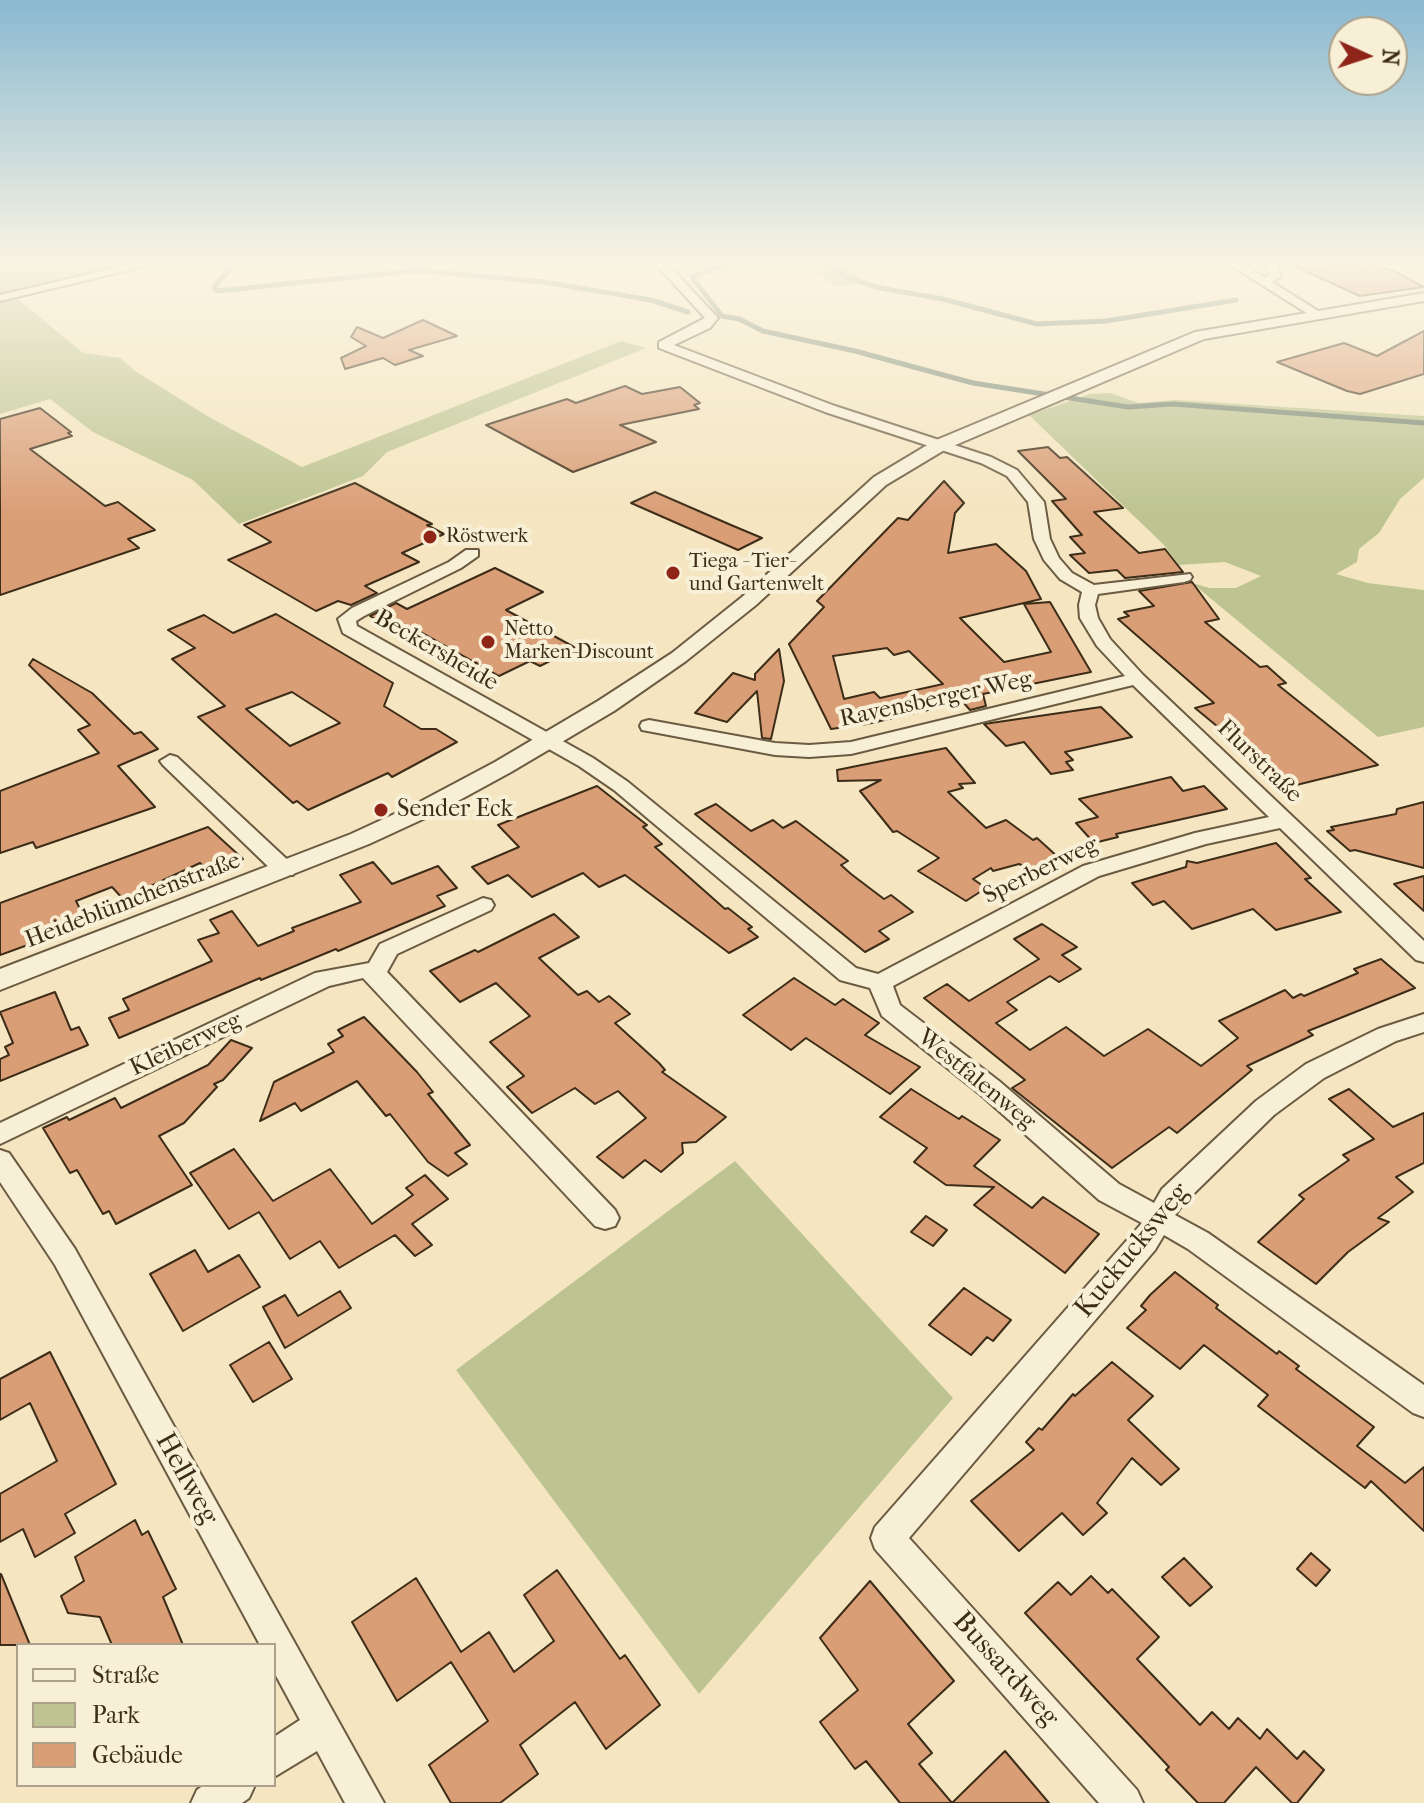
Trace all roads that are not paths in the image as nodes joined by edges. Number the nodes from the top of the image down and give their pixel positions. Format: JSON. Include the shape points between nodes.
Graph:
{"nodes":[{"id":1,"x":663,"y":345,"type":"edge"},
{"id":2,"x":1175,"y":345,"type":"edge"},
{"id":3,"x":940,"y":445,"type":"junction"},
{"id":4,"x":472,"y":553,"type":"dead end"},
{"id":5,"x":1184,"y":577,"type":"dead end"},
{"id":6,"x":1091,"y":590,"type":"junction"},
{"id":7,"x":1137,"y":679,"type":"junction"},
{"id":8,"x":649,"y":726,"type":"dead end"},
{"id":9,"x":548,"y":741,"type":"junction"},
{"id":10,"x":170,"y":761,"type":"dead end"},
{"id":11,"x":1282,"y":821,"type":"junction"},
{"id":12,"x":285,"y":870,"type":"junction"},
{"id":13,"x":483,"y":905,"type":"dead end"},
{"id":14,"x":1424,"y":954,"type":"edge"},
{"id":15,"x":375,"y":973,"type":"junction"},
{"id":16,"x":0,"y":980,"type":"edge"},
{"id":17,"x":880,"y":983,"type":"junction"},
{"id":18,"x":1424,"y":1023,"type":"edge"},
{"id":19,"x":0,"y":1134,"type":"edge"},
{"id":20,"x":0,"y":1160,"type":"edge"},
{"id":21,"x":605,"y":1218,"type":"dead end"},
{"id":22,"x":1158,"y":1219,"type":"junction"},
{"id":23,"x":1424,"y":1403,"type":"edge"},
{"id":24,"x":887,"y":1538,"type":"joint"},
{"id":25,"x":322,"y":1726,"type":"junction"},
{"id":26,"x":276,"y":1758,"type":"edge"},
{"id":27,"x":233,"y":1787,"type":"edge"},
{"id":28,"x":210,"y":1803,"type":"edge"},
{"id":29,"x":365,"y":1803,"type":"edge"},
{"id":30,"x":1124,"y":1803,"type":"edge"}],
"edges":[{"from":1,"to":3,"type":"street"},
{"from":2,"to":3,"type":"street","name":"Heideblümchenstraße"},
{"from":3,"to":6,"type":"street","via":[[1012,473],[1036,502],[1042,539],[1052,560],[1066,576]]},
{"from":3,"to":9,"type":"street","name":"Heideblümchenstraße","via":[[871,489],[723,624],[640,685]]},
{"from":4,"to":9,"type":"street","name":"Beckersheide","via":[[358,612],[347,619],[349,629]]},
{"from":5,"to":6,"type":"street"},
{"from":6,"to":7,"type":"street","name":"Flurstraße","via":[[1089,618]]},
{"from":7,"to":8,"type":"street","name":"Ravensberger Weg","via":[[851,748],[775,749]]},
{"from":7,"to":11,"type":"street","name":"Flurstraße"},
{"from":9,"to":12,"type":"street","name":"Heideblümchenstraße","via":[[425,809]]},
{"from":9,"to":17,"type":"street","via":[[621,786],[848,974]]},
{"from":10,"to":12,"type":"street","name":"Heideblümchenstraße"},
{"from":11,"to":14,"type":"street","name":"Flurstraße"},
{"from":11,"to":17,"type":"street","name":"Sperberweg","via":[[1091,871]]},
{"from":12,"to":16,"type":"street","name":"Heideblümchenstraße"},
{"from":13,"to":15,"type":"street","via":[[388,949]]},
{"from":15,"to":19,"type":"street","name":"Kleiberweg","via":[[353,971],[323,979]]},
{"from":15,"to":21,"type":"street"},
{"from":17,"to":22,"type":"street","name":"Westfalenweg","via":[[890,1010],[1109,1192]]},
{"from":18,"to":22,"type":"street","name":"Kuckucksweg","via":[[1315,1071],[1265,1108],[1172,1197]]},
{"from":20,"to":25,"type":"street","name":"Hellweg","via":[[65,1257]]},
{"from":22,"to":23,"type":"street","name":"Westfalenweg","via":[[1198,1241]]},
{"from":22,"to":24,"type":"street","name":"Kuckucksweg","via":[[1145,1242]]},
{"from":24,"to":30,"type":"street","name":"Bussardweg"},
{"from":25,"to":26,"type":"street"},
{"from":25,"to":29,"type":"street","name":"Hellweg"},
{"from":27,"to":28,"type":"street"}]}
